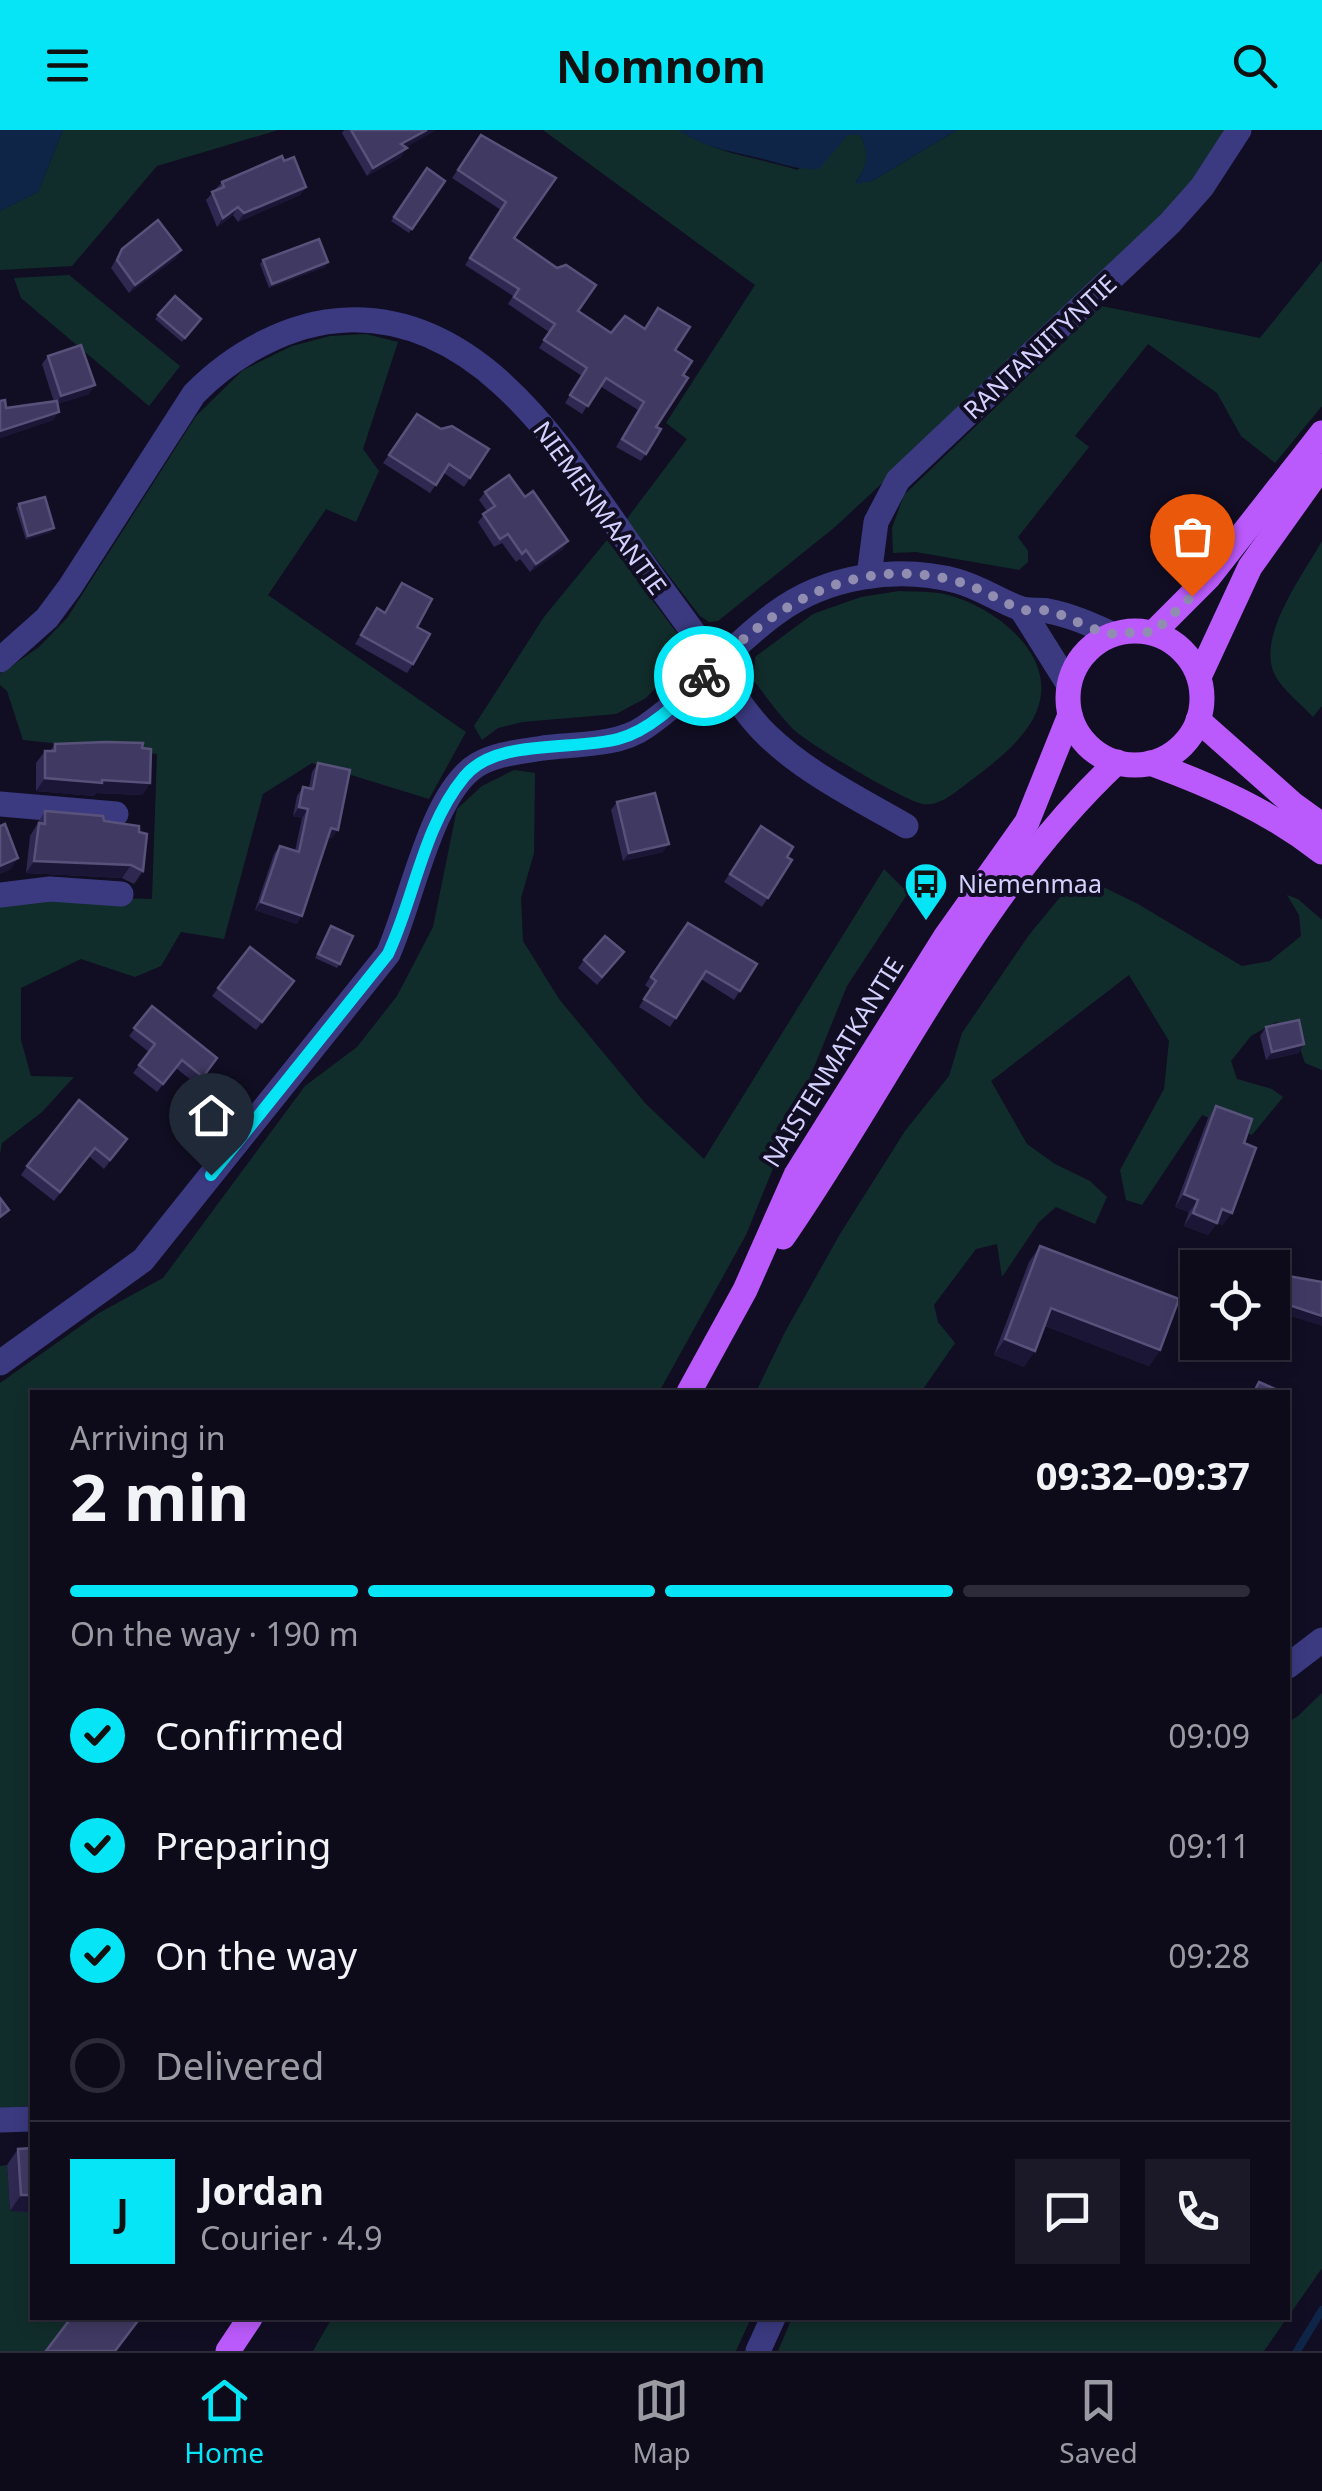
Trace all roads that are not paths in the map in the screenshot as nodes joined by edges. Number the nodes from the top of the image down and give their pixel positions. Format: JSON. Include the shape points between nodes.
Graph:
{"nodes":[{"id":1,"x":1240,"y":130,"type":"edge"},
{"id":2,"x":1322,"y":433,"type":"edge"},
{"id":3,"x":1322,"y":466,"type":"edge"},
{"id":4,"x":869,"y":576,"type":"junction"},
{"id":5,"x":1022,"y":610,"type":"junction"},
{"id":6,"x":1153,"y":633,"type":"junction"},
{"id":7,"x":1112,"y":634,"type":"junction"},
{"id":8,"x":0,"y":660,"type":"edge"},
{"id":9,"x":714,"y":665,"type":"junction"},
{"id":10,"x":1199,"y":677,"type":"junction"},
{"id":11,"x":1070,"y":685,"type":"junction"},
{"id":12,"x":1070,"y":714,"type":"junction"},
{"id":13,"x":1198,"y":720,"type":"junction"},
{"id":14,"x":1118,"y":762,"type":"junction"},
{"id":15,"x":1150,"y":763,"type":"junction"},
{"id":16,"x":0,"y":804,"type":"edge"},
{"id":17,"x":116,"y":814,"type":"dead end"},
{"id":18,"x":1322,"y":825,"type":"edge"},
{"id":19,"x":906,"y":826,"type":"dead end"},
{"id":20,"x":1322,"y":852,"type":"edge"},
{"id":21,"x":121,"y":894,"type":"dead end"},
{"id":22,"x":0,"y":895,"type":"edge"},
{"id":23,"x":745,"y":1290,"type":"junction"},
{"id":24,"x":0,"y":1363,"type":"edge"},
{"id":25,"x":691,"y":1390,"type":"edge"},
{"id":26,"x":1322,"y":1640,"type":"edge"},
{"id":27,"x":1290,"y":1664,"type":"edge"},
{"id":28,"x":30,"y":2119,"type":"edge"},
{"id":29,"x":0,"y":2120,"type":"edge"},
{"id":30,"x":249,"y":2320,"type":"edge"},
{"id":31,"x":772,"y":2320,"type":"edge"},
{"id":32,"x":228,"y":2351,"type":"edge"},
{"id":33,"x":758,"y":2351,"type":"edge"}],
"edges":[{"from":1,"to":4,"type":"street","name":"RANTANIITYNTIE","via":[[1170,224],[898,480],[876,522]]},
{"from":2,"to":6,"type":"main road","via":[[1208,578]]},
{"from":3,"to":10,"type":"main road","via":[[1250,567]]},
{"from":4,"to":5,"type":"street","via":[[954,580]]},
{"from":4,"to":9,"type":"street","via":[[836,583],[781,609]]},
{"from":5,"to":7,"type":"street","via":[[1046,610]]},
{"from":5,"to":11,"type":"street"},
{"from":6,"to":7,"type":"main road"},
{"from":6,"to":10,"type":"main road","via":[[1182,649]]},
{"from":7,"to":11,"type":"main road","via":[[1083,656]]},
{"from":8,"to":9,"type":"street","name":"NIEMENMAANTIE","via":[[59,602],[210,378],[298,329],[366,319],[429,336],[507,387],[564,451]]},
{"from":9,"to":19,"type":"street","name":"NIEMENMAANTIE","via":[[766,735]]},
{"from":9,"to":24,"type":"street","via":[[642,730],[616,740],[506,754],[472,768],[435,824],[388,954],[143,1260]]},
{"from":10,"to":13,"type":"main road"},
{"from":11,"to":12,"type":"main road"},
{"from":12,"to":14,"type":"main road","via":[[1089,746]]},
{"from":12,"to":23,"type":"main road","name":"NAISTENMATKANTIE","via":[[1027,822],[946,936],[796,1174]]},
{"from":13,"to":15,"type":"main road","via":[[1180,748]]},
{"from":13,"to":18,"type":"main road"},
{"from":14,"to":15,"type":"main road"},
{"from":14,"to":23,"type":"main road","name":"NAISTENMATKANTIE","via":[[1018,875]]},
{"from":15,"to":20,"type":"main road","via":[[1236,797]]},
{"from":16,"to":17,"type":"street"},
{"from":21,"to":22,"type":"street","via":[[50,889]]},
{"from":23,"to":25,"type":"main road","name":"NAISTENMATKANTIE"},
{"from":26,"to":27,"type":"street"},
{"from":28,"to":29,"type":"street"},
{"from":30,"to":32,"type":"main road"},
{"from":31,"to":33,"type":"street"}]}
